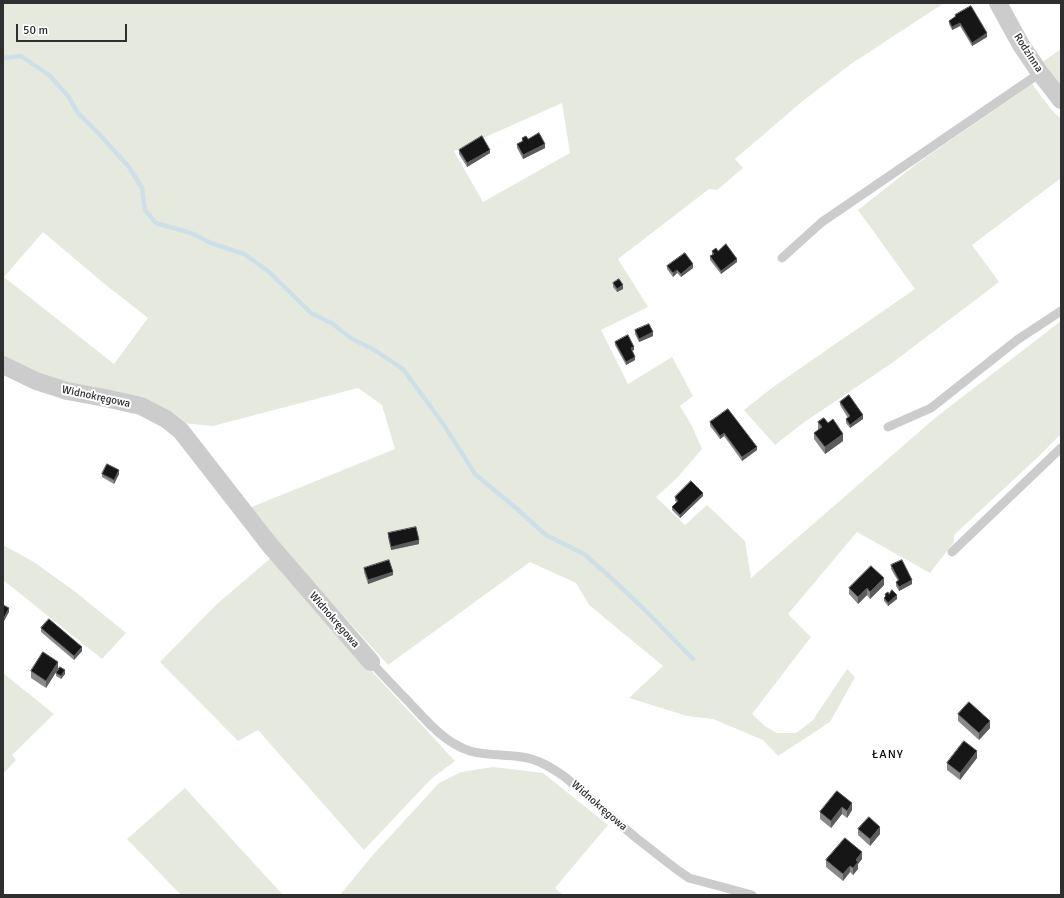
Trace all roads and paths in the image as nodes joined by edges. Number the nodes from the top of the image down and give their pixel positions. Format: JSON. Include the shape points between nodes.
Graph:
{"nodes":[{"id":1,"x":998,"y":3,"type":"edge"},
{"id":2,"x":1040,"y":73,"type":"junction"},
{"id":3,"x":1061,"y":100,"type":"edge"},
{"id":4,"x":782,"y":258,"type":"dead end"},
{"id":5,"x":1061,"y":311,"type":"edge"},
{"id":6,"x":3,"y":365,"type":"edge"},
{"id":7,"x":888,"y":427,"type":"dead end"},
{"id":8,"x":1061,"y":448,"type":"edge"},
{"id":9,"x":952,"y":552,"type":"dead end"},
{"id":10,"x":371,"y":662,"type":"joint"},
{"id":11,"x":752,"y":895,"type":"edge"}],
"edges":[{"from":1,"to":2,"type":"street","name":"Rodzinna"},
{"from":2,"to":3,"type":"street","name":"Rodzinna"},
{"from":2,"to":4,"type":"lane","via":[[822,222]]},
{"from":5,"to":7,"type":"lane","via":[[1017,340],[931,408]]},
{"from":6,"to":10,"type":"street","name":"Widnokręgowa","via":[[67,392],[141,406],[166,419],[180,431],[269,544]]},
{"from":8,"to":9,"type":"lane"},
{"from":10,"to":11,"type":"lane","name":"Widnokręgowa","via":[[449,741],[469,751],[523,757],[553,768],[635,837],[690,878]]}]}
